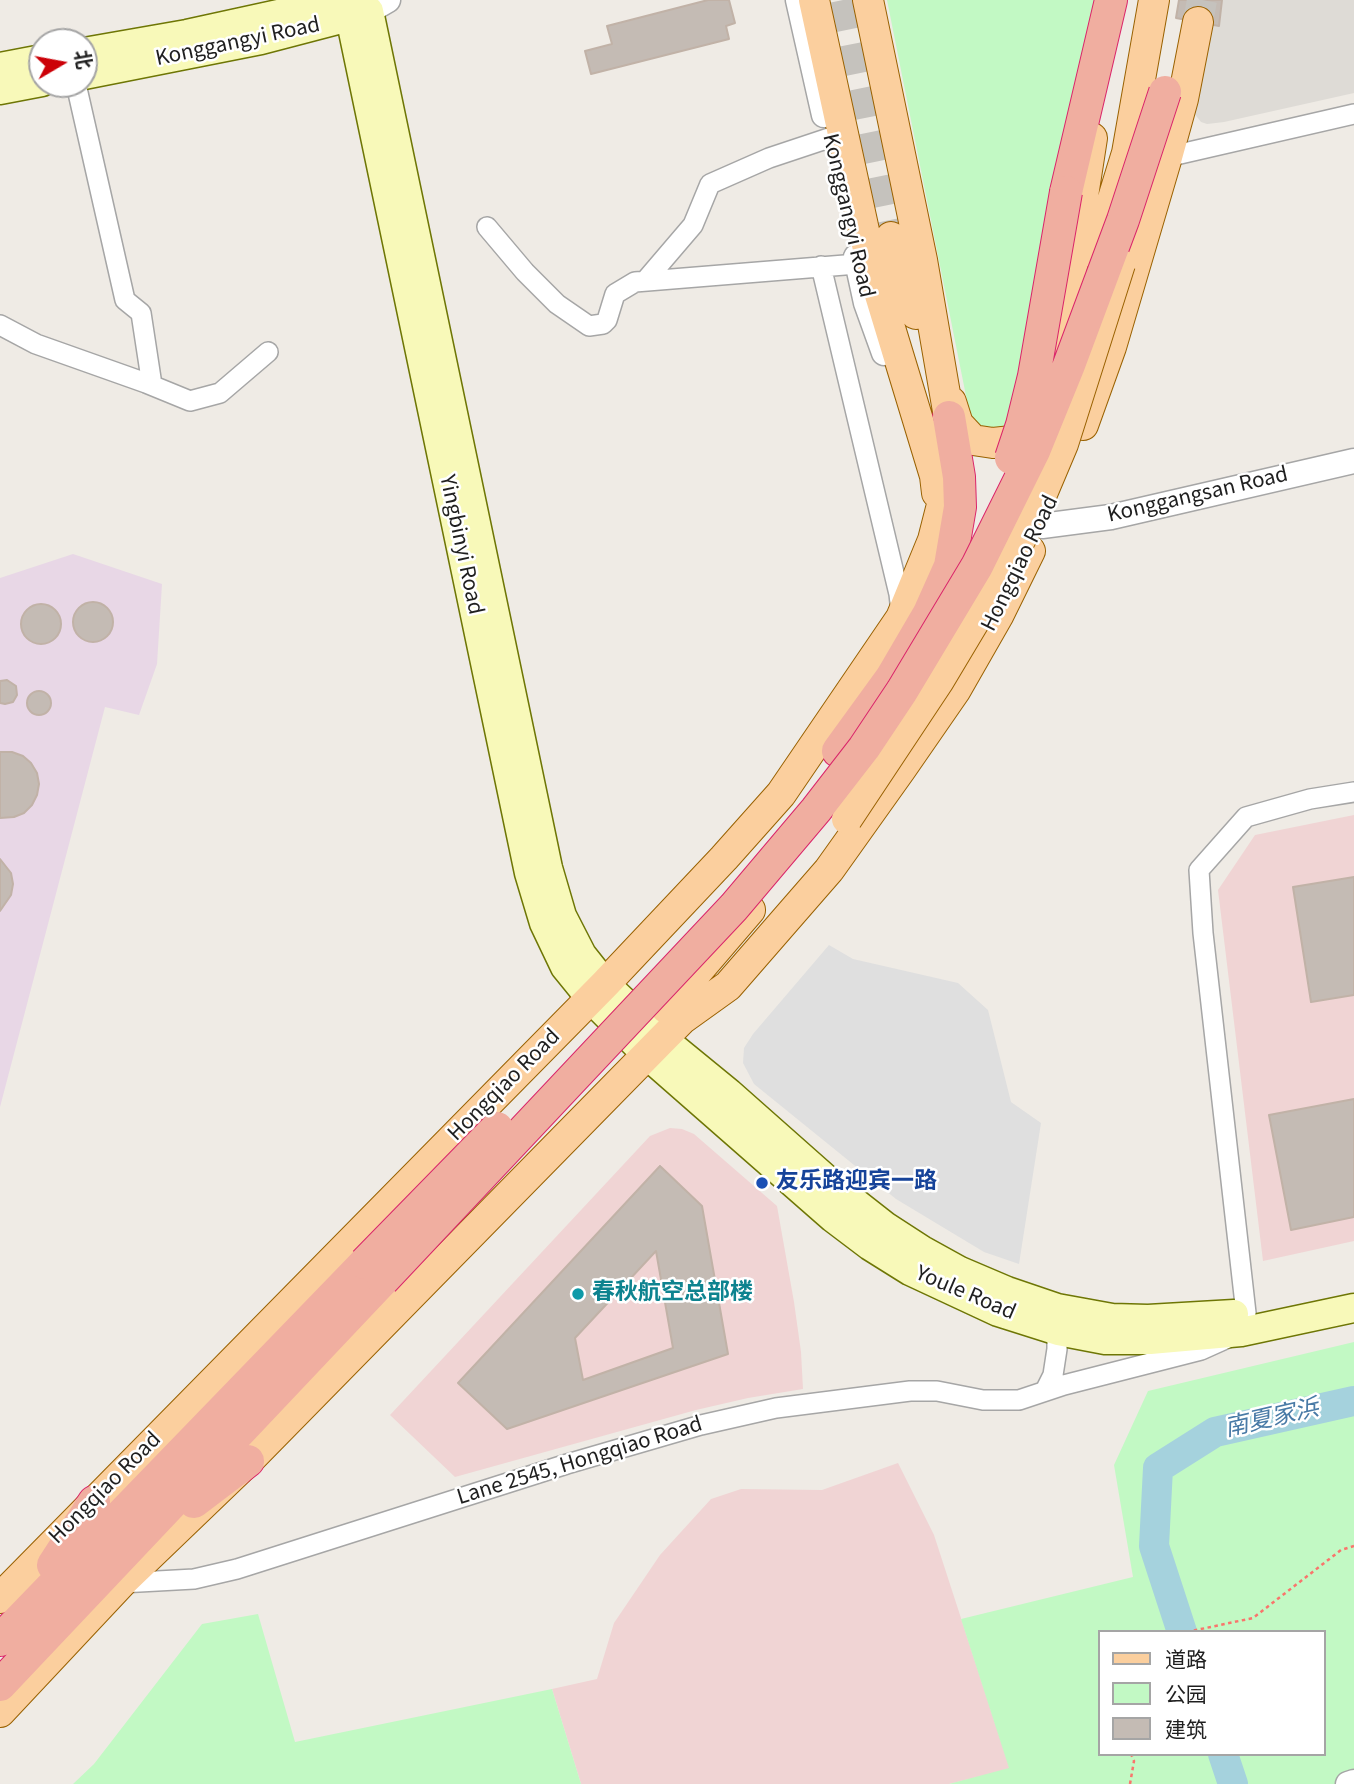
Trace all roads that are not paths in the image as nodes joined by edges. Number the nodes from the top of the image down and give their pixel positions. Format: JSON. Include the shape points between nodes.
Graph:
{"nodes":[{"id":1,"x":798,"y":0,"type":"edge"},
{"id":2,"x":814,"y":0,"type":"edge"},
{"id":3,"x":868,"y":0,"type":"edge"},
{"id":4,"x":1113,"y":0,"type":"edge"},
{"id":5,"x":1155,"y":0,"type":"edge"},
{"id":6,"x":360,"y":5,"type":"edge"},
{"id":7,"x":98,"y":49,"type":"edge"},
{"id":8,"x":28,"y":62,"type":"edge"},
{"id":9,"x":0,"y":67,"type":"edge"},
{"id":10,"x":98,"y":72,"type":"edge"},
{"id":11,"x":28,"y":85,"type":"edge"},
{"id":12,"x":0,"y":90,"type":"edge"},
{"id":13,"x":1165,"y":92,"type":"junction"},
{"id":14,"x":79,"y":98,"type":"edge"},
{"id":15,"x":1354,"y":114,"type":"edge"},
{"id":16,"x":829,"y":138,"type":"junction"},
{"id":17,"x":1167,"y":157,"type":"junction"},
{"id":18,"x":488,"y":228,"type":"dead end"},
{"id":19,"x":891,"y":237,"type":"tunnel mouth"},
{"id":20,"x":857,"y":264,"type":"junction"},
{"id":21,"x":821,"y":266,"type":"junction"},
{"id":22,"x":646,"y":280,"type":"junction"},
{"id":23,"x":0,"y":325,"type":"edge"},
{"id":24,"x":268,"y":352,"type":"dead end"},
{"id":25,"x":941,"y":375,"type":"junction"},
{"id":26,"x":152,"y":385,"type":"junction"},
{"id":27,"x":1050,"y":402,"type":"junction"},
{"id":28,"x":934,"y":420,"type":"junction"},
{"id":29,"x":1354,"y":461,"type":"edge"},
{"id":30,"x":1042,"y":526,"type":"junction"},
{"id":31,"x":935,"y":531,"type":"junction"},
{"id":32,"x":901,"y":618,"type":"junction"},
{"id":33,"x":939,"y":630,"type":"junction"},
{"id":34,"x":891,"y":678,"type":"junction"},
{"id":35,"x":1354,"y":792,"type":"edge"},
{"id":36,"x":598,"y":992,"type":"junction"},
{"id":37,"x":665,"y":1030,"type":"junction"},
{"id":38,"x":374,"y":1271,"type":"junction"},
{"id":39,"x":1354,"y":1290,"type":"edge"},
{"id":40,"x":1354,"y":1308,"type":"edge"},
{"id":41,"x":1057,"y":1320,"type":"junction"},
{"id":42,"x":1243,"y":1322,"type":"junction"},
{"id":43,"x":1045,"y":1391,"type":"junction"},
{"id":44,"x":248,"y":1461,"type":"joint"},
{"id":45,"x":94,"y":1502,"type":"joint"},
{"id":46,"x":120,"y":1570,"type":"junction"},
{"id":47,"x":5,"y":1620,"type":"edge"},
{"id":48,"x":0,"y":1685,"type":"edge"},
{"id":49,"x":0,"y":1712,"type":"edge"},
{"id":50,"x":1354,"y":1782,"type":"edge"},
{"id":51,"x":1348,"y":1784,"type":"edge"}],
"edges":[{"from":1,"to":16,"type":"street","name":"Konggangyi Road"},
{"from":2,"to":28,"type":"main road","name":"Hongqiao Road","via":[[886,321]]},
{"from":3,"to":25,"type":"main road","name":"Hongqiao Road"},
{"from":4,"to":27,"type":"main road"},
{"from":4,"to":33,"type":"highway","bridge":true,"via":[[1066,192],[1022,425],[1002,484]]},
{"from":5,"to":17,"type":"main road","via":[[1156,64]]},
{"from":5,"to":27,"type":"main road","via":[[1127,153]]},
{"from":6,"to":7,"type":"main road","name":"Konggangyi Road"},
{"from":6,"to":10,"type":"main road","name":"Konggangyi Road","via":[[261,40]]},
{"from":6,"to":36,"type":"main road","name":"Yingbinyi Road","via":[[529,873],[565,967]]},
{"from":8,"to":9,"type":"main road"},
{"from":11,"to":12,"type":"main road"},
{"from":13,"to":17,"type":"main road","name":"Hongqiao Road","via":[[1189,21],[1183,99]]},
{"from":13,"to":33,"type":"highway","bridge":true,"via":[[1119,232],[1034,451],[977,566]]},
{"from":13,"to":37,"type":"main road","name":"Hongqiao Road","bridge":true,"via":[[1153,153],[1063,444],[1002,575],[939,682],[847,819]]},
{"from":14,"to":26,"type":"street","via":[[125,300],[141,313]]},
{"from":15,"to":17,"type":"street"},
{"from":16,"to":20,"type":"street","name":"Konggangyi Road"},
{"from":16,"to":22,"type":"street","via":[[710,184],[693,225]]},
{"from":17,"to":30,"type":"main road","name":"Hongqiao Road","via":[[1111,347]]},
{"from":18,"to":22,"type":"street","via":[[556,304],[589,326],[607,320],[615,294]]},
{"from":19,"to":28,"type":"main road"},
{"from":20,"to":21,"type":"street"},
{"from":20,"to":28,"type":"street","name":"Konggangyi Road","via":[[890,368]]},
{"from":21,"to":22,"type":"street"},
{"from":21,"to":32,"type":"street"},
{"from":23,"to":26,"type":"street","via":[[36,344]]},
{"from":24,"to":26,"type":"street","via":[[220,393],[190,401]]},
{"from":25,"to":27,"type":"main road","via":[[958,424],[973,440],[993,443],[1029,433]]},
{"from":25,"to":28,"type":"main road","name":"Hongqiao Road"},
{"from":27,"to":37,"type":"main road","via":[[1017,503],[999,542],[889,733]]},
{"from":28,"to":31,"type":"main road","name":"Hongqiao Road","via":[[949,463]]},
{"from":28,"to":34,"type":"highway","via":[[959,477],[958,532],[950,566],[929,613]]},
{"from":29,"to":30,"type":"street","name":"Konggangsan Road","via":[[1111,517]]},
{"from":30,"to":37,"type":"main road","name":"Hongqiao Road","via":[[955,691],[828,870],[728,986]]},
{"from":31,"to":32,"type":"main road","name":"Hongqiao Road"},
{"from":31,"to":34,"type":"highway","via":[[926,585]]},
{"from":32,"to":36,"type":"main road","name":"Hongqiao Road","via":[[781,794]]},
{"from":33,"to":38,"type":"highway","bridge":true,"via":[[863,747],[725,916]]},
{"from":34,"to":38,"type":"highway","bridge":true,"via":[[800,804]]},
{"from":35,"to":42,"type":"street","via":[[1246,817],[1199,870]]},
{"from":36,"to":37,"type":"main road","name":"Yingbinyi Road"},
{"from":36,"to":45,"type":"main road","name":"Hongqiao Road"},
{"from":37,"to":41,"type":"main road","name":"Youle Road","via":[[834,1186],[885,1226],[922,1251]]},
{"from":37,"to":44,"type":"main road","name":"Hongqiao Road"},
{"from":38,"to":46,"type":"highway"},
{"from":38,"to":47,"type":"highway"},
{"from":39,"to":42,"type":"main road","name":"Youle Road"},
{"from":40,"to":42,"type":"main road","name":"Youle Road"},
{"from":41,"to":42,"type":"main road","name":"Youle Road"},
{"from":41,"to":43,"type":"street","via":[[1052,1375]]},
{"from":42,"to":43,"type":"street","name":"Lane 2545, Hongqiao Road","via":[[1200,1350]]},
{"from":43,"to":46,"type":"street","name":"Lane 2545, Hongqiao Road","via":[[1005,1402],[910,1391],[776,1408],[567,1464],[237,1569],[194,1578]]},
{"from":44,"to":46,"type":"highway"},
{"from":45,"to":47,"type":"highway"},
{"from":46,"to":48,"type":"highway"},
{"from":46,"to":49,"type":"main road"},
{"from":50,"to":51,"type":"street"}]}
